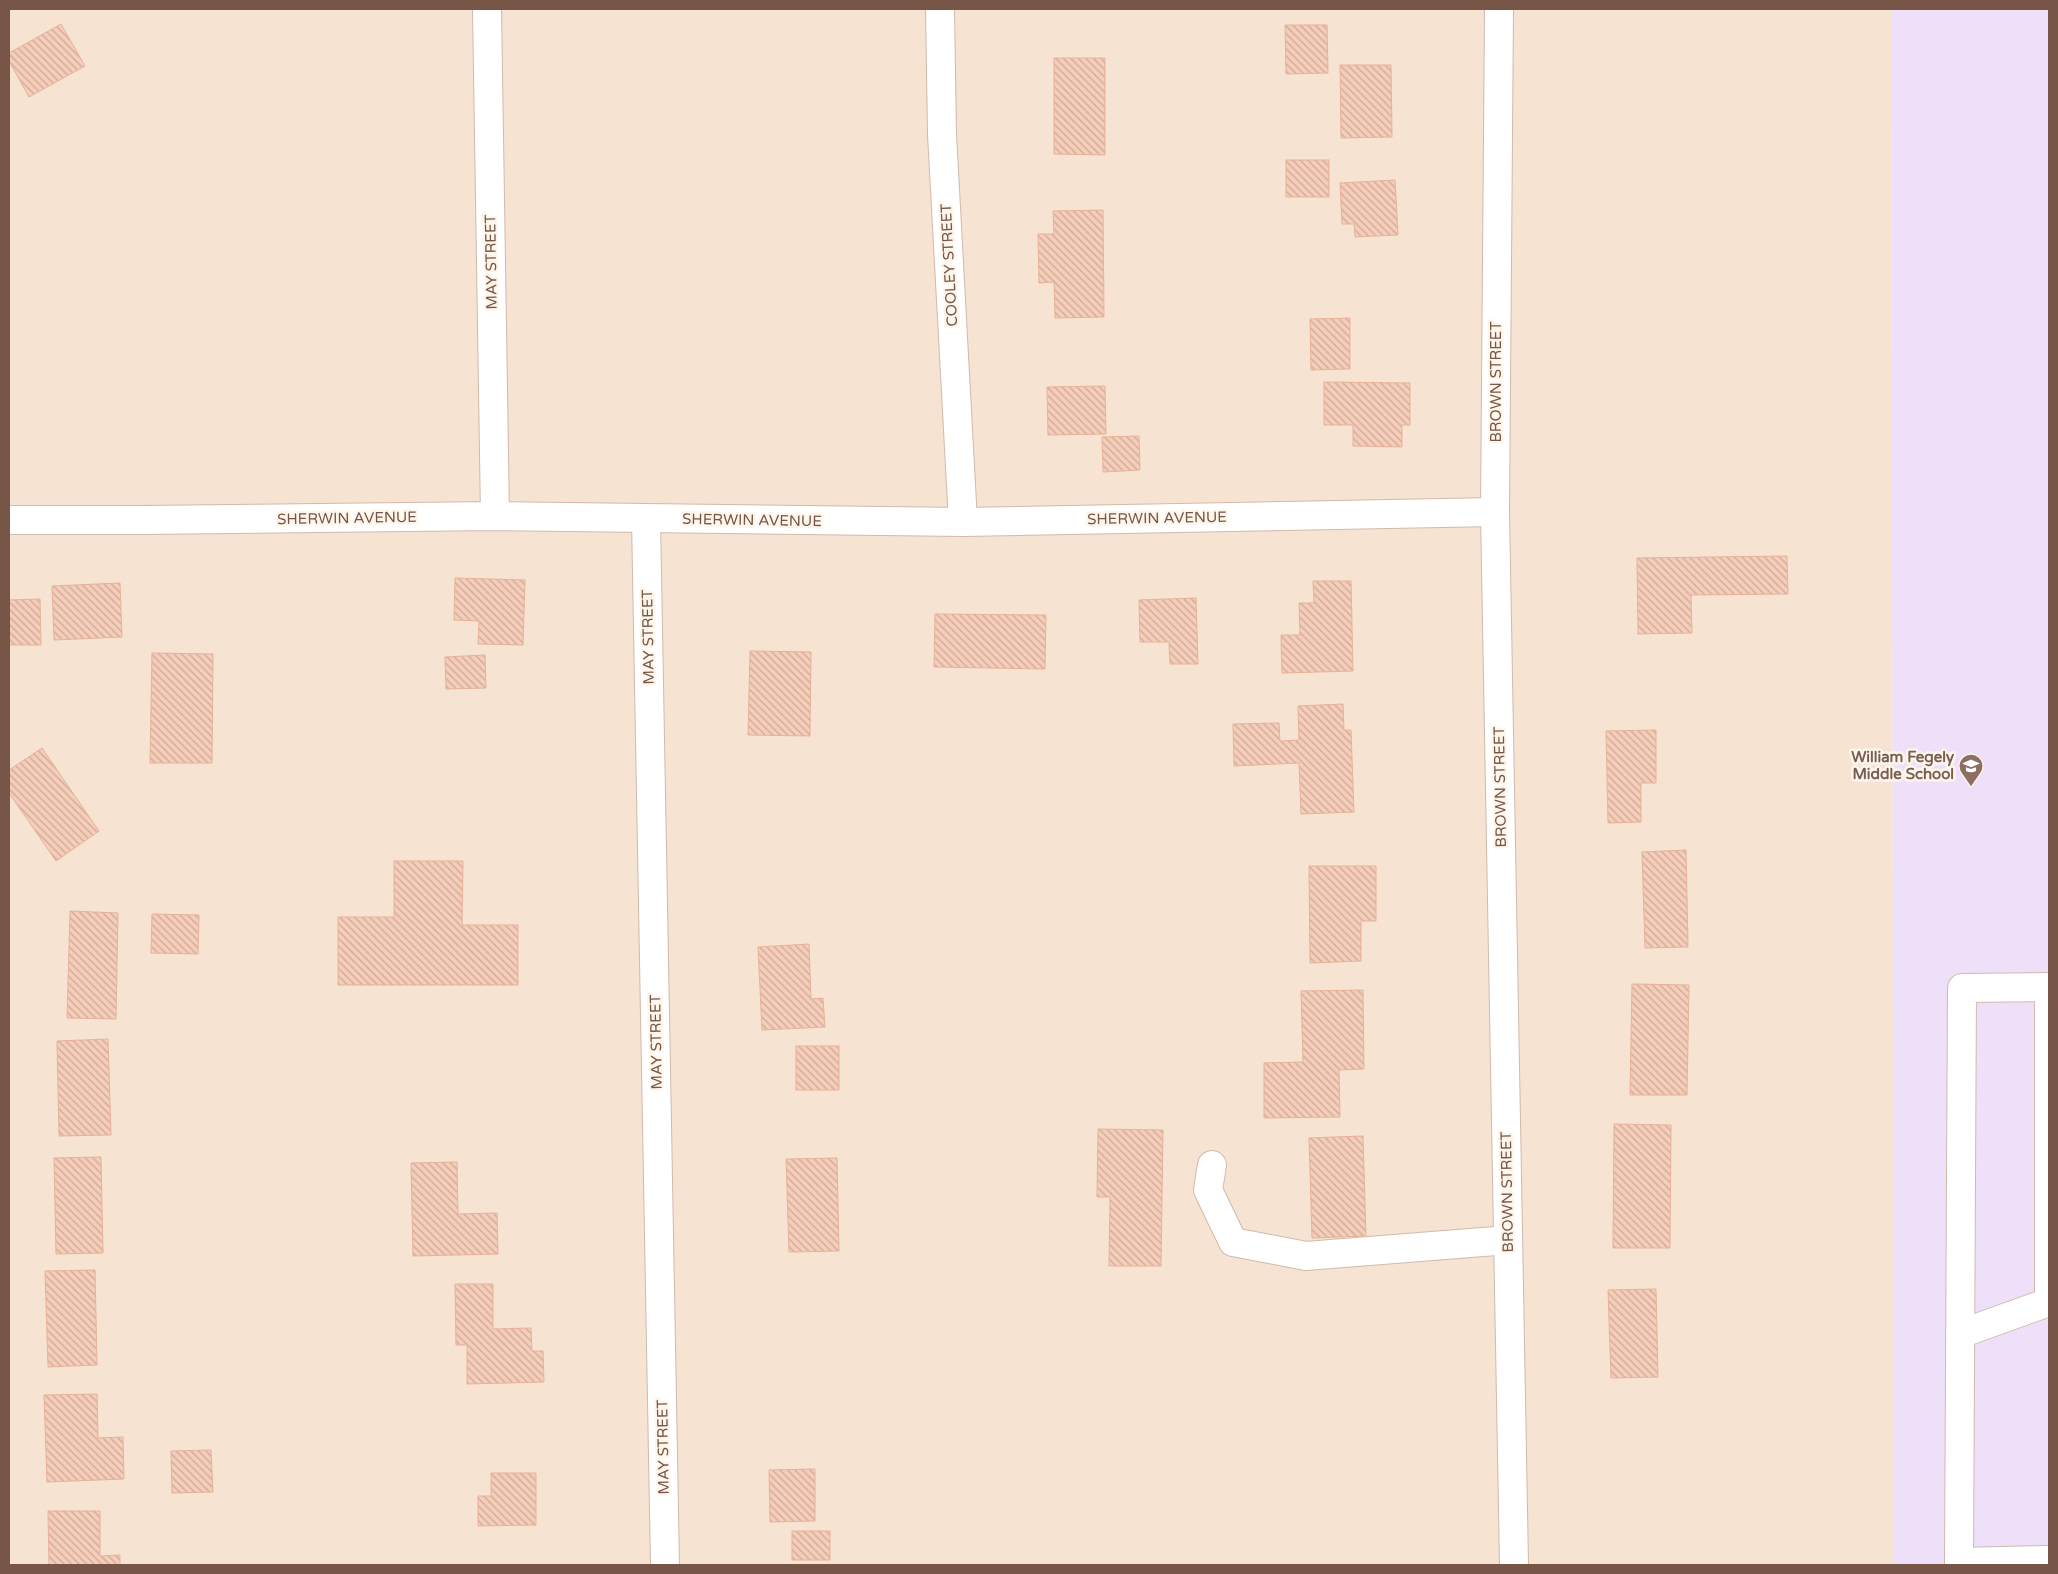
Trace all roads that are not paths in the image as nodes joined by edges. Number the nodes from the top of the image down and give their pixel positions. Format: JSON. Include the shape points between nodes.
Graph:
{"nodes":[{"id":1,"x":487,"y":9,"type":"edge"},
{"id":2,"x":940,"y":9,"type":"edge"},
{"id":3,"x":1499,"y":9,"type":"edge"},
{"id":4,"x":1495,"y":512,"type":"junction"},
{"id":5,"x":495,"y":516,"type":"junction"},
{"id":6,"x":646,"y":518,"type":"junction"},
{"id":7,"x":9,"y":520,"type":"edge"},
{"id":8,"x":963,"y":522,"type":"junction"},
{"id":9,"x":2049,"y":987,"type":"edge"},
{"id":10,"x":1212,"y":1165,"type":"dead end"},
{"id":11,"x":1508,"y":1240,"type":"junction"},
{"id":12,"x":2049,"y":1302,"type":"edge"},
{"id":13,"x":1960,"y":1334,"type":"junction"},
{"id":14,"x":2049,"y":1560,"type":"edge"},
{"id":15,"x":1959,"y":1563,"type":"edge"},
{"id":16,"x":665,"y":1565,"type":"edge"},
{"id":17,"x":1514,"y":1565,"type":"edge"}],
"edges":[{"from":1,"to":5,"type":"street","name":"MAY STREET"},
{"from":2,"to":8,"type":"street","name":"COOLEY STREET","via":[[942,134]]},
{"from":3,"to":4,"type":"street","name":"BROWN STREET"},
{"from":4,"to":8,"type":"street","name":"SHERWIN AVENUE"},
{"from":4,"to":11,"type":"street","name":"BROWN STREET"},
{"from":5,"to":6,"type":"street","name":"SHERWIN AVENUE"},
{"from":5,"to":7,"type":"street","name":"SHERWIN AVENUE"},
{"from":6,"to":8,"type":"street","name":"SHERWIN AVENUE"},
{"from":6,"to":16,"type":"street","name":"MAY STREET"},
{"from":9,"to":12,"type":"street"},
{"from":9,"to":13,"type":"street","via":[[1962,988]]},
{"from":10,"to":11,"type":"street","via":[[1208,1190],[1233,1242],[1306,1256]]},
{"from":11,"to":17,"type":"street","name":"BROWN STREET"},
{"from":12,"to":13,"type":"street"},
{"from":13,"to":15,"type":"street"},
{"from":14,"to":15,"type":"street"}]}
